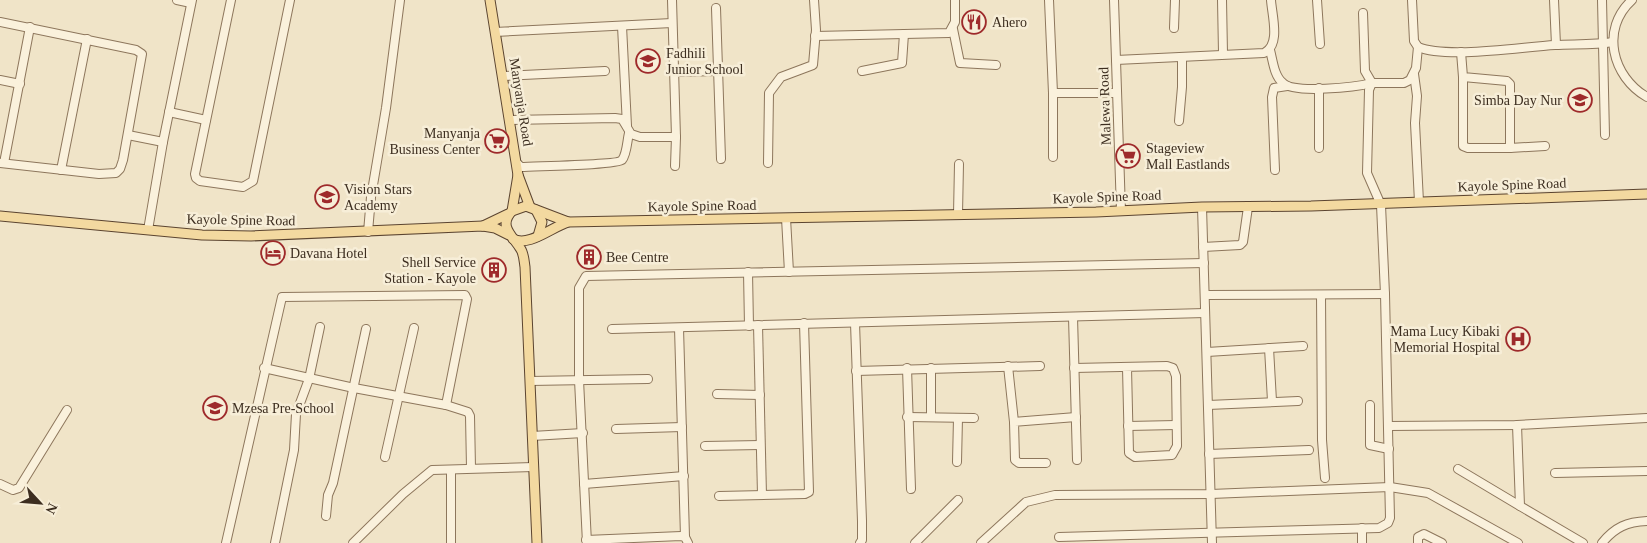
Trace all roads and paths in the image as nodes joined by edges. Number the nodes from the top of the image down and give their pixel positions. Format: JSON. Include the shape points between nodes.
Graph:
{"nodes":[{"id":1,"x":177,"y":0,"type":"edge"},
{"id":2,"x":231,"y":0,"type":"edge"},
{"id":3,"x":290,"y":0,"type":"edge"},
{"id":4,"x":400,"y":0,"type":"edge"},
{"id":5,"x":490,"y":0,"type":"edge"},
{"id":6,"x":672,"y":0,"type":"edge"},
{"id":7,"x":814,"y":0,"type":"edge"},
{"id":8,"x":955,"y":0,"type":"edge"},
{"id":9,"x":1049,"y":0,"type":"edge"},
{"id":10,"x":1114,"y":0,"type":"edge"},
{"id":11,"x":1175,"y":0,"type":"edge"},
{"id":12,"x":1222,"y":0,"type":"edge"},
{"id":13,"x":1271,"y":0,"type":"edge"},
{"id":14,"x":1317,"y":0,"type":"edge"},
{"id":15,"x":1412,"y":0,"type":"edge"},
{"id":16,"x":1554,"y":0,"type":"edge"},
{"id":17,"x":1602,"y":0,"type":"edge"},
{"id":18,"x":1632,"y":0,"type":"edge"},
{"id":19,"x":192,"y":2,"type":"edge"},
{"id":20,"x":716,"y":8,"type":"dead end"},
{"id":21,"x":1363,"y":13,"type":"dead end"},
{"id":22,"x":0,"y":22,"type":"edge"},
{"id":23,"x":672,"y":23,"type":"junction"},
{"id":24,"x":30,"y":26,"type":"junction"},
{"id":25,"x":622,"y":26,"type":"junction"},
{"id":26,"x":1174,"y":28,"type":"dead end"},
{"id":27,"x":953,"y":29,"type":"junction"},
{"id":28,"x":495,"y":32,"type":"junction"},
{"id":29,"x":904,"y":34,"type":"junction"},
{"id":30,"x":815,"y":36,"type":"junction"},
{"id":31,"x":87,"y":39,"type":"junction"},
{"id":32,"x":1613,"y":42,"type":"junction"},
{"id":33,"x":1320,"y":44,"type":"dead end"},
{"id":34,"x":1602,"y":44,"type":"junction"},
{"id":35,"x":1556,"y":45,"type":"junction"},
{"id":36,"x":1418,"y":47,"type":"junction"},
{"id":37,"x":1270,"y":50,"type":"junction"},
{"id":38,"x":1461,"y":52,"type":"junction"},
{"id":39,"x":1223,"y":53,"type":"junction"},
{"id":40,"x":1182,"y":57,"type":"junction"},
{"id":41,"x":1116,"y":60,"type":"junction"},
{"id":42,"x":996,"y":65,"type":"dead end"},
{"id":43,"x":605,"y":71,"type":"dead end"},
{"id":44,"x":719,"y":71,"type":"junction"},
{"id":45,"x":862,"y":71,"type":"dead end"},
{"id":46,"x":674,"y":72,"type":"junction"},
{"id":47,"x":1414,"y":74,"type":"junction"},
{"id":48,"x":503,"y":76,"type":"junction"},
{"id":49,"x":1463,"y":77,"type":"junction"},
{"id":50,"x":0,"y":80,"type":"edge"},
{"id":51,"x":1372,"y":83,"type":"junction"},
{"id":52,"x":20,"y":84,"type":"junction"},
{"id":53,"x":1287,"y":86,"type":"junction"},
{"id":54,"x":1319,"y":88,"type":"junction"},
{"id":55,"x":1053,"y":93,"type":"junction"},
{"id":56,"x":1117,"y":93,"type":"junction"},
{"id":57,"x":1647,"y":97,"type":"edge"},
{"id":58,"x":169,"y":112,"type":"junction"},
{"id":59,"x":206,"y":120,"type":"junction"},
{"id":60,"x":510,"y":120,"type":"junction"},
{"id":61,"x":1179,"y":121,"type":"dead end"},
{"id":62,"x":628,"y":130,"type":"junction"},
{"id":63,"x":128,"y":135,"type":"junction"},
{"id":64,"x":1605,"y":135,"type":"dead end"},
{"id":65,"x":676,"y":137,"type":"junction"},
{"id":66,"x":163,"y":142,"type":"junction"},
{"id":67,"x":1545,"y":146,"type":"dead end"},
{"id":68,"x":1319,"y":148,"type":"dead end"},
{"id":69,"x":1510,"y":148,"type":"junction"},
{"id":70,"x":1053,"y":157,"type":"dead end"},
{"id":71,"x":721,"y":159,"type":"dead end"},
{"id":72,"x":2,"y":163,"type":"edge"},
{"id":73,"x":516,"y":163,"type":"junction"},
{"id":74,"x":768,"y":163,"type":"dead end"},
{"id":75,"x":959,"y":164,"type":"dead end"},
{"id":76,"x":675,"y":166,"type":"dead end"},
{"id":77,"x":61,"y":170,"type":"junction"},
{"id":78,"x":1275,"y":170,"type":"dead end"},
{"id":79,"x":518,"y":175,"type":"junction"},
{"id":80,"x":1647,"y":194,"type":"edge"},
{"id":81,"x":1419,"y":202,"type":"junction"},
{"id":82,"x":1380,"y":204,"type":"junction"},
{"id":83,"x":1248,"y":206,"type":"junction"},
{"id":84,"x":1202,"y":207,"type":"junction"},
{"id":85,"x":533,"y":209,"type":"junction"},
{"id":86,"x":1121,"y":211,"type":"junction"},
{"id":87,"x":510,"y":212,"type":"junction"},
{"id":88,"x":958,"y":214,"type":"junction"},
{"id":89,"x":0,"y":216,"type":"edge"},
{"id":90,"x":786,"y":218,"type":"junction"},
{"id":91,"x":568,"y":222,"type":"junction"},
{"id":92,"x":483,"y":226,"type":"junction"},
{"id":93,"x":148,"y":230,"type":"junction"},
{"id":94,"x":368,"y":232,"type":"junction"},
{"id":95,"x":511,"y":237,"type":"junction"},
{"id":96,"x":536,"y":237,"type":"junction"},
{"id":97,"x":1204,"y":247,"type":"junction"},
{"id":98,"x":1204,"y":263,"type":"junction"},
{"id":99,"x":525,"y":267,"type":"junction"},
{"id":100,"x":748,"y":272,"type":"junction"},
{"id":101,"x":788,"y":272,"type":"junction"},
{"id":102,"x":1385,"y":294,"type":"junction"},
{"id":103,"x":1206,"y":295,"type":"junction"},
{"id":104,"x":1321,"y":295,"type":"junction"},
{"id":105,"x":1205,"y":313,"type":"junction"},
{"id":106,"x":1073,"y":317,"type":"junction"},
{"id":107,"x":804,"y":323,"type":"junction"},
{"id":108,"x":855,"y":323,"type":"junction"},
{"id":109,"x":758,"y":325,"type":"junction"},
{"id":110,"x":750,"y":326,"type":"junction"},
{"id":111,"x":320,"y":327,"type":"dead end"},
{"id":112,"x":414,"y":328,"type":"dead end"},
{"id":113,"x":679,"y":328,"type":"junction"},
{"id":114,"x":366,"y":329,"type":"dead end"},
{"id":115,"x":612,"y":329,"type":"dead end"},
{"id":116,"x":1303,"y":346,"type":"dead end"},
{"id":117,"x":1269,"y":348,"type":"junction"},
{"id":118,"x":1207,"y":352,"type":"junction"},
{"id":119,"x":1008,"y":366,"type":"junction"},
{"id":120,"x":1040,"y":366,"type":"dead end"},
{"id":121,"x":264,"y":368,"type":"junction"},
{"id":122,"x":908,"y":368,"type":"junction"},
{"id":123,"x":931,"y":368,"type":"junction"},
{"id":124,"x":1074,"y":368,"type":"junction"},
{"id":125,"x":1127,"y":368,"type":"junction"},
{"id":126,"x":856,"y":371,"type":"junction"},
{"id":127,"x":310,"y":379,"type":"junction"},
{"id":128,"x":648,"y":379,"type":"dead end"},
{"id":129,"x":579,"y":380,"type":"junction"},
{"id":130,"x":530,"y":381,"type":"junction"},
{"id":131,"x":354,"y":388,"type":"junction"},
{"id":132,"x":717,"y":394,"type":"dead end"},
{"id":133,"x":760,"y":394,"type":"junction"},
{"id":134,"x":399,"y":397,"type":"junction"},
{"id":135,"x":1272,"y":401,"type":"junction"},
{"id":136,"x":1298,"y":401,"type":"dead end"},
{"id":137,"x":446,"y":405,"type":"junction"},
{"id":138,"x":1208,"y":405,"type":"junction"},
{"id":139,"x":1370,"y":405,"type":"dead end"},
{"id":140,"x":67,"y":410,"type":"dead end"},
{"id":141,"x":907,"y":417,"type":"junction"},
{"id":142,"x":1076,"y":417,"type":"junction"},
{"id":143,"x":931,"y":418,"type":"junction"},
{"id":144,"x":958,"y":418,"type":"junction"},
{"id":145,"x":974,"y":418,"type":"dead end"},
{"id":146,"x":1647,"y":418,"type":"edge"},
{"id":147,"x":1014,"y":422,"type":"junction"},
{"id":148,"x":1517,"y":424,"type":"junction"},
{"id":149,"x":1176,"y":425,"type":"junction"},
{"id":150,"x":1128,"y":426,"type":"junction"},
{"id":151,"x":1388,"y":426,"type":"junction"},
{"id":152,"x":682,"y":427,"type":"junction"},
{"id":153,"x":616,"y":428,"type":"dead end"},
{"id":154,"x":582,"y":433,"type":"junction"},
{"id":155,"x":532,"y":436,"type":"junction"},
{"id":156,"x":760,"y":445,"type":"junction"},
{"id":157,"x":705,"y":446,"type":"dead end"},
{"id":158,"x":1389,"y":449,"type":"junction"},
{"id":159,"x":1309,"y":450,"type":"dead end"},
{"id":160,"x":1209,"y":454,"type":"junction"},
{"id":161,"x":385,"y":457,"type":"dead end"},
{"id":162,"x":1077,"y":460,"type":"dead end"},
{"id":163,"x":957,"y":462,"type":"dead end"},
{"id":164,"x":1046,"y":462,"type":"dead end"},
{"id":165,"x":533,"y":467,"type":"junction"},
{"id":166,"x":471,"y":468,"type":"junction"},
{"id":167,"x":1458,"y":469,"type":"dead end"},
{"id":168,"x":451,"y":471,"type":"junction"},
{"id":169,"x":1647,"y":471,"type":"edge"},
{"id":170,"x":1555,"y":473,"type":"dead end"},
{"id":171,"x":684,"y":476,"type":"junction"},
{"id":172,"x":1325,"y":478,"type":"dead end"},
{"id":173,"x":0,"y":484,"type":"edge"},
{"id":174,"x":584,"y":484,"type":"junction"},
{"id":175,"x":1390,"y":487,"type":"junction"},
{"id":176,"x":911,"y":489,"type":"dead end"},
{"id":177,"x":1211,"y":494,"type":"junction"},
{"id":178,"x":762,"y":495,"type":"junction"},
{"id":179,"x":719,"y":496,"type":"dead end"},
{"id":180,"x":958,"y":500,"type":"dead end"},
{"id":181,"x":1520,"y":506,"type":"junction"},
{"id":182,"x":326,"y":516,"type":"dead end"},
{"id":183,"x":1647,"y":521,"type":"edge"},
{"id":184,"x":1362,"y":528,"type":"junction"},
{"id":185,"x":1211,"y":533,"type":"junction"},
{"id":186,"x":1161,"y":534,"type":"junction"},
{"id":187,"x":1059,"y":537,"type":"dead end"},
{"id":188,"x":653,"y":540,"type":"edge"},
{"id":189,"x":686,"y":540,"type":"edge"},
{"id":190,"x":356,"y":542,"type":"edge"},
{"id":191,"x":587,"y":542,"type":"edge"},
{"id":192,"x":226,"y":543,"type":"edge"},
{"id":193,"x":275,"y":543,"type":"edge"},
{"id":194,"x":452,"y":543,"type":"edge"},
{"id":195,"x":537,"y":543,"type":"edge"},
{"id":196,"x":860,"y":543,"type":"edge"},
{"id":197,"x":915,"y":543,"type":"edge"},
{"id":198,"x":981,"y":543,"type":"edge"},
{"id":199,"x":1161,"y":543,"type":"edge"},
{"id":200,"x":1212,"y":543,"type":"edge"},
{"id":201,"x":1362,"y":543,"type":"edge"},
{"id":202,"x":1418,"y":543,"type":"edge"},
{"id":203,"x":1442,"y":543,"type":"edge"},
{"id":204,"x":1518,"y":543,"type":"edge"},
{"id":205,"x":1583,"y":543,"type":"edge"},
{"id":206,"x":1602,"y":543,"type":"edge"}],
"edges":[{"from":1,"to":19,"type":"street"},
{"from":2,"to":59,"type":"street"},
{"from":3,"to":59,"type":"street","via":[[253,181],[249,184],[243,187],[196,178]]},
{"from":4,"to":94,"type":"street"},
{"from":5,"to":28,"type":"main road","name":"Manyanja Road"},
{"from":6,"to":23,"type":"street"},
{"from":7,"to":30,"type":"street"},
{"from":8,"to":27,"type":"street"},
{"from":9,"to":55,"type":"street"},
{"from":10,"to":41,"type":"street","name":"Malewa Road"},
{"from":11,"to":26,"type":"street"},
{"from":12,"to":39,"type":"street"},
{"from":13,"to":37,"type":"street","via":[[1274,37]]},
{"from":14,"to":33,"type":"street"},
{"from":15,"to":36,"type":"street","via":[[1414,41]]},
{"from":16,"to":35,"type":"street"},
{"from":17,"to":34,"type":"street"},
{"from":18,"to":32,"type":"street","via":[[1614,32]]},
{"from":19,"to":58,"type":"street"},
{"from":20,"to":44,"type":"street"},
{"from":21,"to":51,"type":"street","via":[[1365,70]]},
{"from":22,"to":24,"type":"street"},
{"from":23,"to":25,"type":"street"},
{"from":23,"to":46,"type":"street"},
{"from":24,"to":31,"type":"street"},
{"from":24,"to":52,"type":"street"},
{"from":25,"to":28,"type":"street"},
{"from":25,"to":62,"type":"street"},
{"from":27,"to":29,"type":"street","via":[[949,33]]},
{"from":27,"to":42,"type":"street","via":[[960,63]]},
{"from":28,"to":48,"type":"main road","name":"Manyanja Road"},
{"from":29,"to":30,"type":"street"},
{"from":29,"to":45,"type":"street","via":[[902,63]]},
{"from":30,"to":74,"type":"street","via":[[813,65],[782,77],[769,93]]},
{"from":31,"to":63,"type":"street","via":[[142,54]]},
{"from":31,"to":77,"type":"street"},
{"from":32,"to":34,"type":"street"},
{"from":32,"to":57,"type":"street","via":[[1621,74]]},
{"from":34,"to":35,"type":"street"},
{"from":34,"to":64,"type":"street"},
{"from":35,"to":38,"type":"street"},
{"from":36,"to":38,"type":"street"},
{"from":36,"to":47,"type":"street"},
{"from":37,"to":39,"type":"street","via":[[1264,53]]},
{"from":37,"to":53,"type":"street","via":[[1277,76]]},
{"from":38,"to":49,"type":"street"},
{"from":39,"to":40,"type":"street"},
{"from":40,"to":41,"type":"street"},
{"from":40,"to":61,"type":"street"},
{"from":41,"to":56,"type":"street","name":"Malewa Road"},
{"from":43,"to":48,"type":"street"},
{"from":44,"to":46,"type":"street"},
{"from":44,"to":71,"type":"street"},
{"from":46,"to":65,"type":"street"},
{"from":47,"to":51,"type":"street","via":[[1408,83]]},
{"from":47,"to":81,"type":"street"},
{"from":48,"to":60,"type":"main road","name":"Manyanja Road"},
{"from":49,"to":69,"type":"street","via":[[1507,81],[1510,84]]},
{"from":49,"to":69,"type":"street","via":[[1463,146]]},
{"from":50,"to":52,"type":"street"},
{"from":51,"to":54,"type":"street"},
{"from":51,"to":82,"type":"street","via":[[1369,90],[1367,173]]},
{"from":52,"to":72,"type":"street"},
{"from":53,"to":54,"type":"street","via":[[1299,90]]},
{"from":53,"to":78,"type":"street","via":[[1274,88],[1272,97]]},
{"from":54,"to":68,"type":"street"},
{"from":55,"to":56,"type":"street"},
{"from":55,"to":70,"type":"street"},
{"from":56,"to":86,"type":"street","name":"Malewa Road"},
{"from":58,"to":59,"type":"street"},
{"from":58,"to":66,"type":"street"},
{"from":60,"to":62,"type":"street","via":[[615,118],[622,119]]},
{"from":60,"to":73,"type":"main road","name":"Manyanja Road"},
{"from":62,"to":65,"type":"street","via":[[640,137]]},
{"from":62,"to":73,"type":"street","via":[[624,158],[620,162],[522,167]]},
{"from":63,"to":66,"type":"street"},
{"from":63,"to":77,"type":"street","via":[[120,169],[116,173]]},
{"from":65,"to":76,"type":"street"},
{"from":66,"to":93,"type":"street"},
{"from":67,"to":69,"type":"street"},
{"from":72,"to":77,"type":"street"},
{"from":73,"to":79,"type":"main road","name":"Manyanja Road"},
{"from":75,"to":88,"type":"street"},
{"from":79,"to":85,"type":"main road","name":"Manyanja Road"},
{"from":79,"to":87,"type":"main road"},
{"from":80,"to":81,"type":"main road","name":"Kayole Spine Road"},
{"from":81,"to":82,"type":"main road","name":"Kayole Spine Road"},
{"from":82,"to":83,"type":"main road","name":"Kayole Spine Road"},
{"from":82,"to":102,"type":"street"},
{"from":83,"to":84,"type":"main road","name":"Kayole Spine Road"},
{"from":83,"to":97,"type":"street","via":[[1240,245]]},
{"from":84,"to":86,"type":"main road","name":"Kayole Spine Road"},
{"from":84,"to":97,"type":"street"},
{"from":85,"to":87,"type":"main road","via":[[520,206]]},
{"from":85,"to":91,"type":"main road"},
{"from":85,"to":96,"type":"main road","via":[[542,222]]},
{"from":86,"to":88,"type":"main road","name":"Kayole Spine Road"},
{"from":87,"to":92,"type":"main road"},
{"from":87,"to":95,"type":"main road","via":[[505,225]]},
{"from":88,"to":90,"type":"main road","name":"Kayole Spine Road"},
{"from":89,"to":93,"type":"main road","name":"Kayole Spine Road"},
{"from":90,"to":91,"type":"main road","name":"Kayole Spine Road"},
{"from":90,"to":101,"type":"street"},
{"from":91,"to":96,"type":"main road"},
{"from":92,"to":94,"type":"main road","name":"Kayole Spine Road"},
{"from":92,"to":95,"type":"main road","via":[[495,228]]},
{"from":93,"to":94,"type":"main road","name":"Kayole Spine Road","via":[[251,236]]},
{"from":95,"to":96,"type":"main road","via":[[524,243]]},
{"from":95,"to":99,"type":"main road","via":[[523,252]]},
{"from":96,"to":99,"type":"main road"},
{"from":97,"to":98,"type":"street"},
{"from":98,"to":101,"type":"street"},
{"from":98,"to":103,"type":"street"},
{"from":99,"to":130,"type":"main road"},
{"from":100,"to":101,"type":"street"},
{"from":100,"to":110,"type":"street"},
{"from":100,"to":129,"type":"street","via":[[586,276],[579,288]]},
{"from":102,"to":104,"type":"street"},
{"from":102,"to":151,"type":"street"},
{"from":103,"to":104,"type":"street"},
{"from":103,"to":105,"type":"street"},
{"from":104,"to":172,"type":"street"},
{"from":105,"to":106,"type":"street"},
{"from":105,"to":118,"type":"street"},
{"from":106,"to":108,"type":"street"},
{"from":106,"to":124,"type":"street"},
{"from":107,"to":108,"type":"street"},
{"from":107,"to":109,"type":"street"},
{"from":107,"to":178,"type":"street","via":[[810,489],[805,494]]},
{"from":108,"to":126,"type":"street"},
{"from":109,"to":110,"type":"street"},
{"from":109,"to":133,"type":"street"},
{"from":110,"to":113,"type":"street"},
{"from":111,"to":127,"type":"street"},
{"from":112,"to":134,"type":"street"},
{"from":113,"to":115,"type":"street"},
{"from":113,"to":152,"type":"street"},
{"from":114,"to":131,"type":"street"},
{"from":116,"to":117,"type":"street"},
{"from":117,"to":118,"type":"street"},
{"from":117,"to":135,"type":"street"},
{"from":118,"to":138,"type":"street"},
{"from":119,"to":120,"type":"street"},
{"from":119,"to":123,"type":"street"},
{"from":119,"to":147,"type":"street"},
{"from":121,"to":127,"type":"street"},
{"from":121,"to":137,"type":"street","via":[[282,297],[465,295],[467,299]]},
{"from":121,"to":192,"type":"street"},
{"from":122,"to":123,"type":"street"},
{"from":122,"to":126,"type":"street"},
{"from":122,"to":141,"type":"street"},
{"from":123,"to":143,"type":"street"},
{"from":124,"to":125,"type":"street"},
{"from":124,"to":142,"type":"street"},
{"from":125,"to":149,"type":"street","via":[[1173,368],[1176,376]]},
{"from":125,"to":150,"type":"street"},
{"from":126,"to":196,"type":"street","via":[[862,521]]},
{"from":127,"to":131,"type":"street"},
{"from":127,"to":193,"type":"street","via":[[296,414],[294,450]]},
{"from":128,"to":129,"type":"street"},
{"from":129,"to":130,"type":"street"},
{"from":129,"to":154,"type":"street"},
{"from":130,"to":155,"type":"main road"},
{"from":131,"to":134,"type":"street"},
{"from":131,"to":182,"type":"street","via":[[328,495]]},
{"from":132,"to":133,"type":"street"},
{"from":133,"to":156,"type":"street"},
{"from":134,"to":137,"type":"street"},
{"from":134,"to":161,"type":"street"},
{"from":135,"to":136,"type":"street"},
{"from":135,"to":138,"type":"street"},
{"from":137,"to":166,"type":"street","via":[[468,412],[470,416]]},
{"from":138,"to":160,"type":"street"},
{"from":139,"to":158,"type":"street","via":[[1370,445]]},
{"from":140,"to":173,"type":"street","via":[[20,488],[13,490]]},
{"from":141,"to":143,"type":"street"},
{"from":141,"to":176,"type":"street"},
{"from":142,"to":147,"type":"street"},
{"from":142,"to":162,"type":"street"},
{"from":143,"to":144,"type":"street"},
{"from":144,"to":145,"type":"street"},
{"from":144,"to":163,"type":"street"},
{"from":146,"to":148,"type":"street"},
{"from":147,"to":164,"type":"street","via":[[1017,462]]},
{"from":148,"to":151,"type":"street"},
{"from":148,"to":181,"type":"street"},
{"from":149,"to":150,"type":"street"},
{"from":149,"to":150,"type":"street","via":[[1177,446],[1172,456],[1135,457],[1129,453]]},
{"from":151,"to":158,"type":"street"},
{"from":152,"to":153,"type":"street"},
{"from":152,"to":171,"type":"street"},
{"from":154,"to":155,"type":"street"},
{"from":154,"to":174,"type":"street"},
{"from":155,"to":165,"type":"main road"},
{"from":156,"to":157,"type":"street"},
{"from":156,"to":178,"type":"street"},
{"from":158,"to":175,"type":"street"},
{"from":159,"to":160,"type":"street"},
{"from":160,"to":177,"type":"street"},
{"from":165,"to":166,"type":"street"},
{"from":165,"to":195,"type":"main road"},
{"from":166,"to":168,"type":"street"},
{"from":167,"to":181,"type":"street"},
{"from":168,"to":190,"type":"street","via":[[427,472]]},
{"from":168,"to":194,"type":"street"},
{"from":169,"to":170,"type":"street"},
{"from":171,"to":174,"type":"street"},
{"from":171,"to":189,"type":"street"},
{"from":174,"to":191,"type":"street"},
{"from":175,"to":177,"type":"street"},
{"from":175,"to":184,"type":"street","via":[[1388,523],[1378,528]]},
{"from":175,"to":204,"type":"street","via":[[1428,492]]},
{"from":177,"to":185,"type":"street"},
{"from":177,"to":198,"type":"street","via":[[1055,495],[1040,498],[1026,502]]},
{"from":178,"to":179,"type":"street"},
{"from":180,"to":197,"type":"street"},
{"from":181,"to":205,"type":"street"},
{"from":183,"to":206,"type":"street","via":[[1616,528]]},
{"from":184,"to":185,"type":"street"},
{"from":184,"to":201,"type":"street"},
{"from":185,"to":186,"type":"street"},
{"from":185,"to":200,"type":"street"},
{"from":186,"to":187,"type":"street"},
{"from":186,"to":199,"type":"street"},
{"from":188,"to":189,"type":"street"},
{"from":188,"to":191,"type":"street"},
{"from":202,"to":203,"type":"street","via":[[1418,537],[1424,534]]}]}
